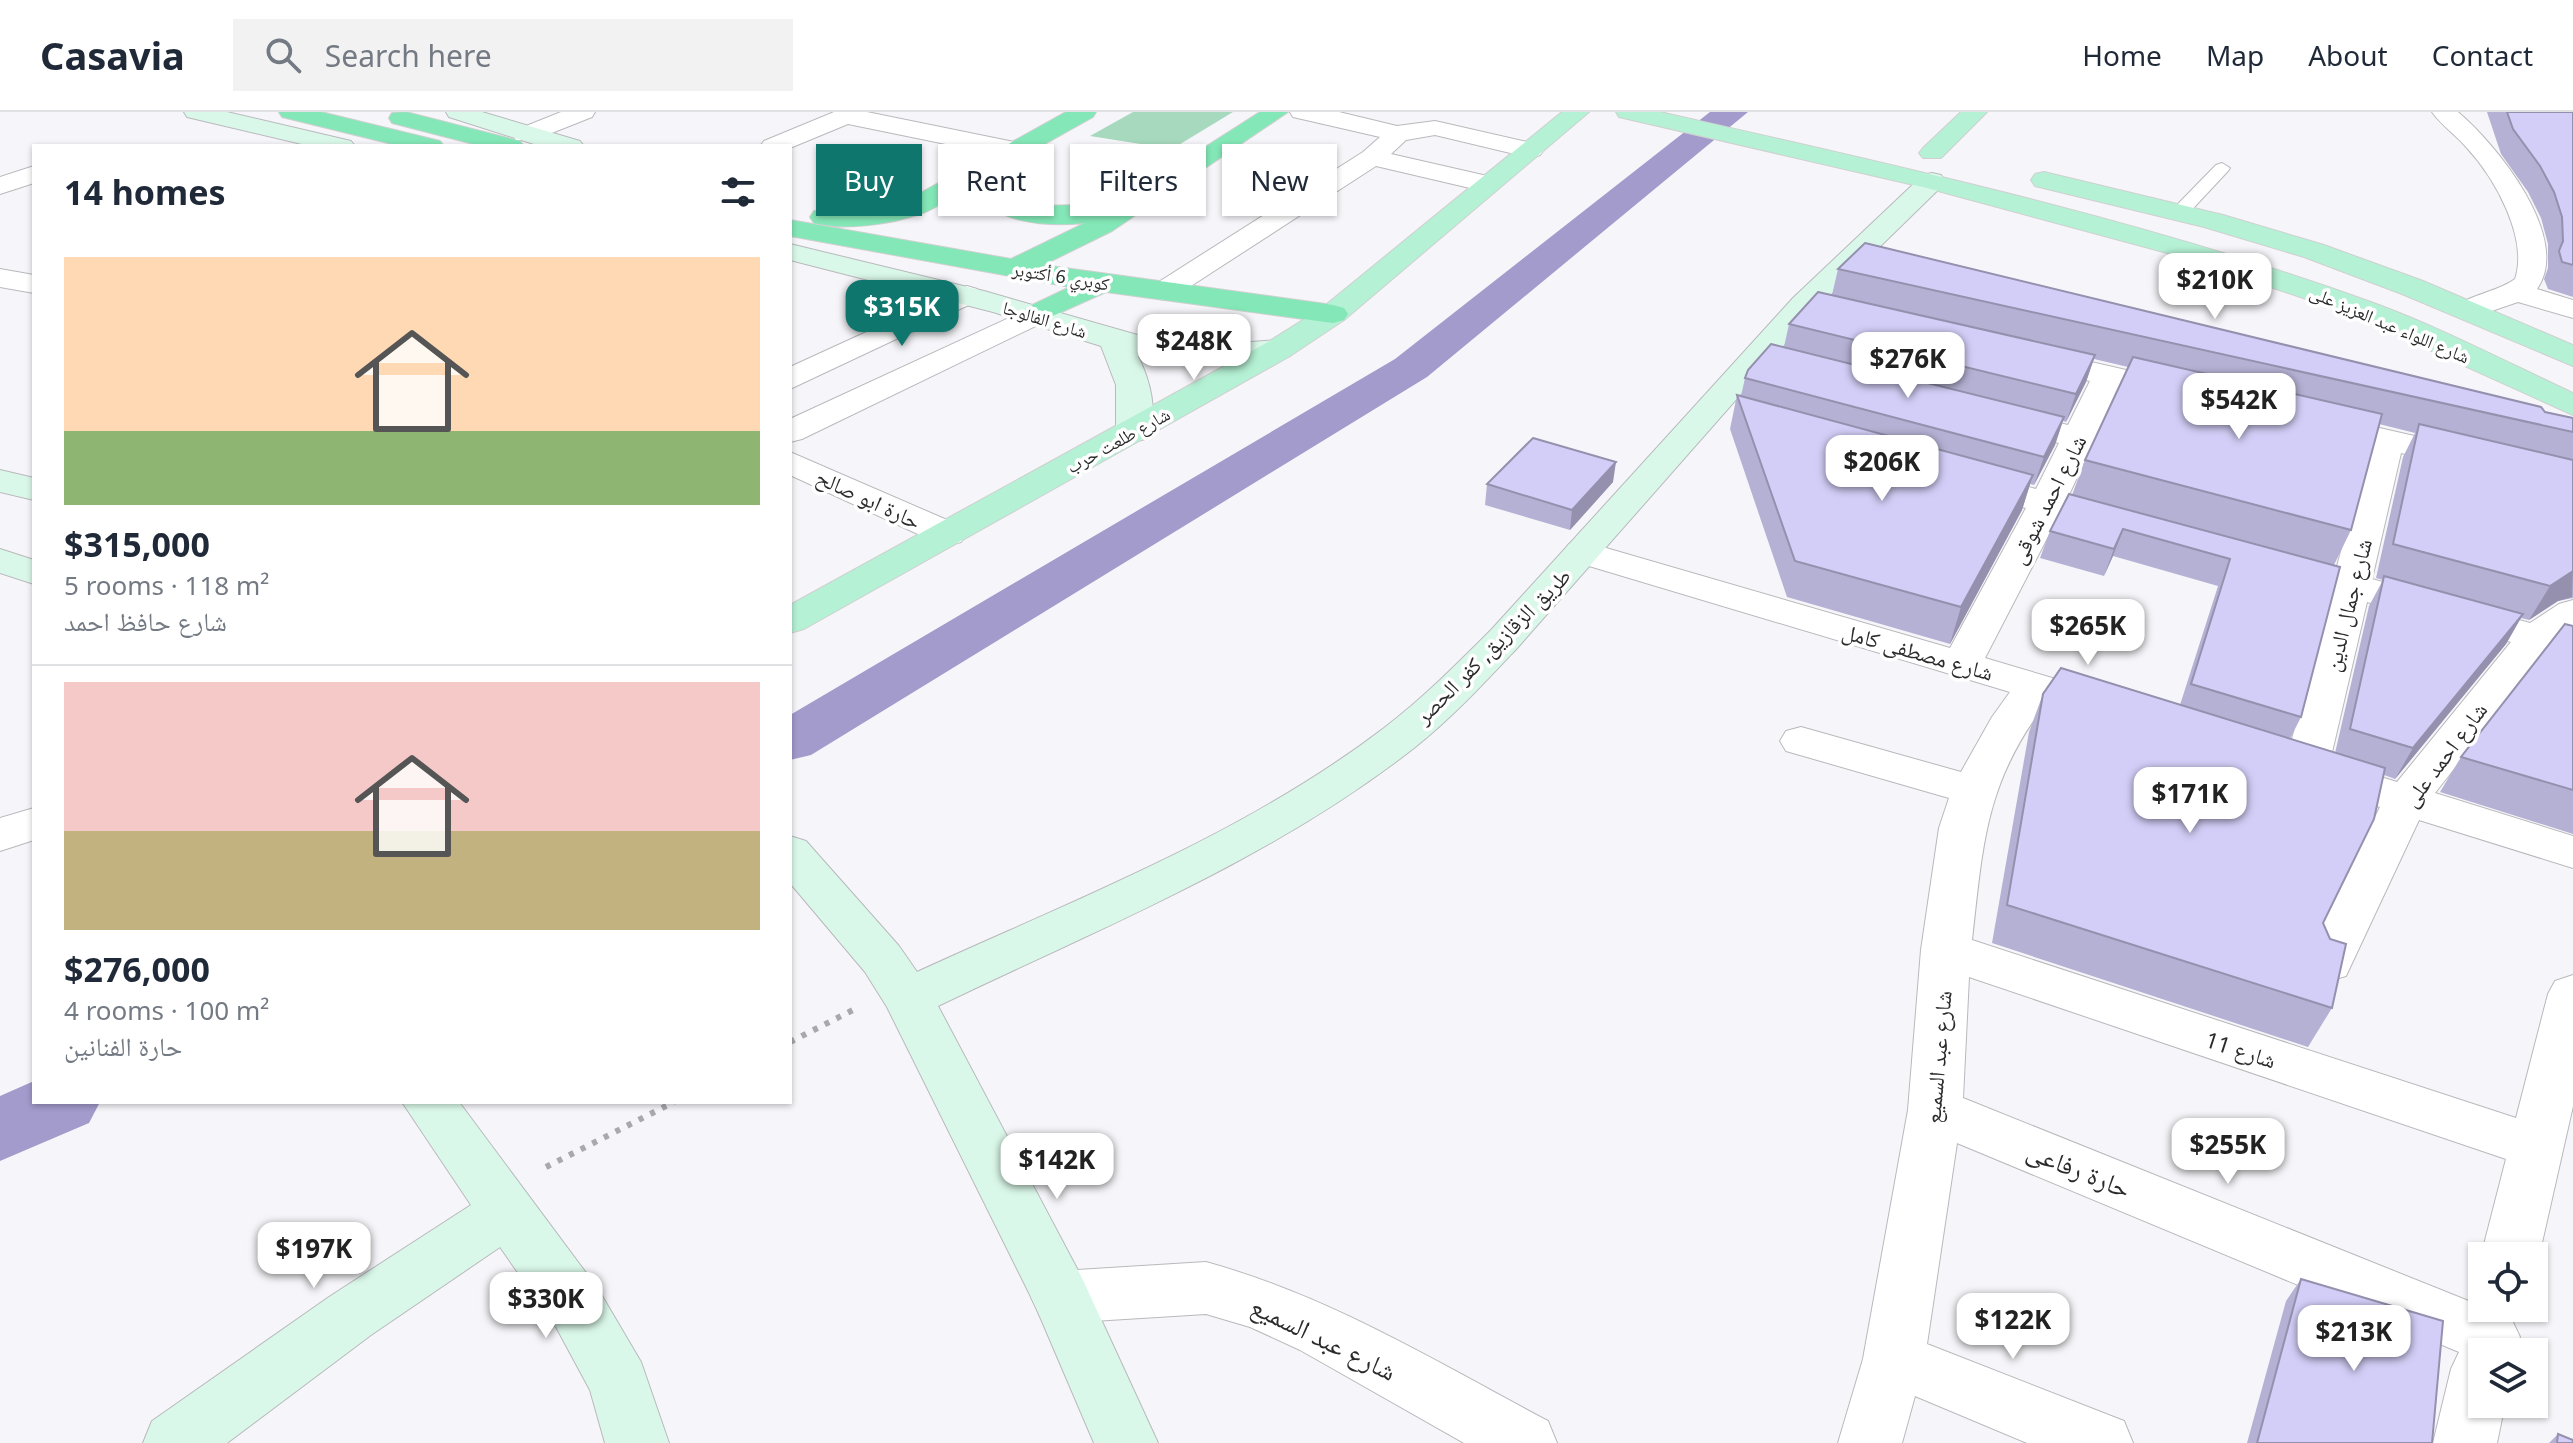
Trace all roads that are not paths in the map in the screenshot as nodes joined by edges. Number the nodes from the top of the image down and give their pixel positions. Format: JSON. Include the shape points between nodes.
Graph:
{"nodes":[{"id":1,"x":196,"y":112,"type":"edge"},
{"id":2,"x":291,"y":112,"type":"edge"},
{"id":3,"x":379,"y":112,"type":"edge"},
{"id":4,"x":461,"y":112,"type":"edge"},
{"id":5,"x":583,"y":112,"type":"edge"},
{"id":6,"x":1084,"y":112,"type":"edge"},
{"id":7,"x":1276,"y":112,"type":"edge"},
{"id":8,"x":1302,"y":112,"type":"edge"},
{"id":9,"x":1577,"y":112,"type":"edge"},
{"id":10,"x":1975,"y":112,"type":"edge"},
{"id":11,"x":2444,"y":112,"type":"edge"},
{"id":12,"x":1632,"y":113,"type":"edge"},
{"id":13,"x":850,"y":114,"type":"edge"},
{"id":14,"x":1394,"y":134,"type":"junction"},
{"id":15,"x":518,"y":140,"type":"edge"},
{"id":16,"x":333,"y":144,"type":"edge"},
{"id":17,"x":423,"y":144,"type":"edge"},
{"id":18,"x":553,"y":144,"type":"edge"},
{"id":19,"x":778,"y":144,"type":"edge"},
{"id":20,"x":987,"y":144,"type":"edge"},
{"id":21,"x":1025,"y":144,"type":"edge"},
{"id":22,"x":1902,"y":146,"type":"dead end"},
{"id":23,"x":1531,"y":150,"type":"junction"},
{"id":24,"x":1372,"y":157,"type":"junction"},
{"id":25,"x":1206,"y":158,"type":"edge"},
{"id":26,"x":1942,"y":165,"type":"junction"},
{"id":27,"x":2222,"y":168,"type":"dead end"},
{"id":28,"x":32,"y":175,"type":"edge"},
{"id":29,"x":2025,"y":176,"type":"dead end"},
{"id":30,"x":1487,"y":184,"type":"junction"},
{"id":31,"x":0,"y":186,"type":"edge"},
{"id":32,"x":938,"y":194,"type":"edge"},
{"id":33,"x":792,"y":211,"type":"edge"},
{"id":34,"x":2179,"y":213,"type":"junction"},
{"id":35,"x":1116,"y":216,"type":"edge"},
{"id":36,"x":792,"y":247,"type":"edge"},
{"id":37,"x":792,"y":247,"type":"edge"},
{"id":38,"x":1013,"y":269,"type":"junction"},
{"id":39,"x":2377,"y":273,"type":"junction"},
{"id":40,"x":0,"y":278,"type":"edge"},
{"id":41,"x":1101,"y":283,"type":"junction"},
{"id":42,"x":32,"y":284,"type":"edge"},
{"id":43,"x":2522,"y":285,"type":"junction"},
{"id":44,"x":2573,"y":287,"type":"edge"},
{"id":45,"x":1164,"y":291,"type":"junction"},
{"id":46,"x":967,"y":295,"type":"junction"},
{"id":47,"x":2327,"y":296,"type":"junction"},
{"id":48,"x":2573,"y":309,"type":"edge"},
{"id":49,"x":2468,"y":310,"type":"junction"},
{"id":50,"x":1037,"y":314,"type":"junction"},
{"id":51,"x":1333,"y":314,"type":"junction"},
{"id":52,"x":2410,"y":330,"type":"junction"},
{"id":53,"x":1114,"y":341,"type":"junction"},
{"id":54,"x":792,"y":344,"type":"edge"},
{"id":55,"x":1279,"y":349,"type":"junction"},
{"id":56,"x":2002,"y":350,"type":"edge"},
{"id":57,"x":2573,"y":357,"type":"edge"},
{"id":58,"x":836,"y":358,"type":"junction"},
{"id":59,"x":2109,"y":375,"type":"junction"},
{"id":60,"x":792,"y":378,"type":"edge"},
{"id":61,"x":2210,"y":399,"type":"edge"},
{"id":62,"x":1968,"y":410,"type":"edge"},
{"id":63,"x":2284,"y":416,"type":"edge"},
{"id":64,"x":2569,"y":423,"type":"edge"},
{"id":65,"x":792,"y":431,"type":"edge"},
{"id":66,"x":1133,"y":432,"type":"junction"},
{"id":67,"x":2078,"y":438,"type":"junction"},
{"id":68,"x":2387,"y":441,"type":"junction"},
{"id":69,"x":792,"y":463,"type":"edge"},
{"id":70,"x":1940,"y":473,"type":"edge"},
{"id":71,"x":2573,"y":483,"type":"edge"},
{"id":72,"x":2047,"y":503,"type":"junction"},
{"id":73,"x":2154,"y":532,"type":"edge"},
{"id":74,"x":948,"y":534,"type":"junction"},
{"id":75,"x":1582,"y":552,"type":"junction"},
{"id":76,"x":2245,"y":557,"type":"edge"},
{"id":77,"x":0,"y":560,"type":"edge"},
{"id":78,"x":32,"y":572,"type":"edge"},
{"id":79,"x":2351,"y":586,"type":"junction"},
{"id":80,"x":2573,"y":612,"type":"edge"},
{"id":81,"x":792,"y":620,"type":"edge"},
{"id":82,"x":2554,"y":645,"type":"edge"},
{"id":83,"x":1962,"y":664,"type":"junction"},
{"id":84,"x":2037,"y":686,"type":"junction"},
{"id":85,"x":2142,"y":718,"type":"edge"},
{"id":86,"x":1801,"y":741,"type":"dead end"},
{"id":87,"x":1974,"y":790,"type":"junction"},
{"id":88,"x":2406,"y":800,"type":"junction"},
{"id":89,"x":32,"y":824,"type":"edge"},
{"id":90,"x":0,"y":835,"type":"edge"},
{"id":91,"x":2573,"y":852,"type":"edge"},
{"id":92,"x":792,"y":854,"type":"edge"},
{"id":93,"x":1946,"y":950,"type":"junction"},
{"id":94,"x":2328,"y":963,"type":"edge"},
{"id":95,"x":897,"y":981,"type":"junction"},
{"id":96,"x":2573,"y":994,"type":"edge"},
{"id":97,"x":430,"y":1104,"type":"edge"},
{"id":98,"x":1935,"y":1110,"type":"junction"},
{"id":99,"x":2536,"y":1147,"type":"junction"},
{"id":100,"x":492,"y":1191,"type":"junction"},
{"id":101,"x":2513,"y":1242,"type":"edge"},
{"id":102,"x":1061,"y":1297,"type":"junction"},
{"id":103,"x":2482,"y":1338,"type":"edge"},
{"id":104,"x":1894,"y":1359,"type":"junction"},
{"id":105,"x":2471,"y":1418,"type":"edge"},
{"id":106,"x":175,"y":1443,"type":"edge"},
{"id":107,"x":637,"y":1443,"type":"edge"},
{"id":108,"x":1126,"y":1443,"type":"edge"},
{"id":109,"x":1525,"y":1443,"type":"edge"},
{"id":110,"x":1870,"y":1443,"type":"edge"},
{"id":111,"x":2101,"y":1443,"type":"edge"},
{"id":112,"x":2465,"y":1443,"type":"edge"}],
"edges":[{"from":1,"to":16,"type":"main road"},
{"from":2,"to":17,"type":"highway"},
{"from":3,"to":15,"type":"highway"},
{"from":4,"to":15,"type":"main road"},
{"from":5,"to":15,"type":"street"},
{"from":6,"to":21,"type":"highway"},
{"from":7,"to":25,"type":"highway"},
{"from":8,"to":14,"type":"street"},
{"from":9,"to":23,"type":"main road","name":"شارع طلعت حرب"},
{"from":10,"to":26,"type":"main road"},
{"from":11,"to":43,"type":"street","via":[[2485,152],[2523,213],[2532,270]]},
{"from":12,"to":26,"type":"main road","name":"شارع اللواء عبد العزيز على","via":[[1831,158]]},
{"from":13,"to":19,"type":"street"},
{"from":13,"to":20,"type":"street"},
{"from":14,"to":23,"type":"street","via":[[1435,128]]},
{"from":14,"to":24,"type":"street","via":[[1394,140]]},
{"from":15,"to":18,"type":"main road"},
{"from":22,"to":26,"type":"main road","name":"شارع اللواء عبد العزيز على"},
{"from":23,"to":30,"type":"main road","name":"شارع طلعت حرب"},
{"from":24,"to":30,"type":"street"},
{"from":24,"to":45,"type":"street"},
{"from":26,"to":47,"type":"main road","name":"شارع اللواء عبد العزيز على"},
{"from":26,"to":75,"type":"main road","name":"طريق الزقازيق, كفر الحصر","via":[[1867,263],[1819,308],[1725,414]]},
{"from":27,"to":34,"type":"lane"},
{"from":28,"to":31,"type":"street"},
{"from":29,"to":34,"type":"main road","name":"شارع اللواء عبد العزيز على"},
{"from":30,"to":51,"type":"main road","name":"شارع طلعت حرب"},
{"from":32,"to":33,"type":"highway","via":[[893,213],[846,218]]},
{"from":34,"to":39,"type":"main road","name":"شارع اللواء عبد العزيز على"},
{"from":35,"to":38,"type":"highway"},
{"from":36,"to":38,"type":"highway","name":"كوبري 6 أكتوبر"},
{"from":37,"to":46,"type":"main road","name":"شارع الفالوجا"},
{"from":38,"to":41,"type":"highway","name":"كوبري 6 أكتوبر"},
{"from":39,"to":47,"type":"main road"},
{"from":39,"to":49,"type":"main road","name":"شارع اللواء عبد العزيز على"},
{"from":40,"to":42,"type":"street"},
{"from":41,"to":45,"type":"highway","name":"كوبري 6 أكتوبر"},
{"from":41,"to":50,"type":"highway"},
{"from":43,"to":44,"type":"street"},
{"from":43,"to":48,"type":"street"},
{"from":43,"to":49,"type":"street"},
{"from":45,"to":51,"type":"highway","name":"كوبري 6 أكتوبر"},
{"from":46,"to":50,"type":"main road","name":"شارع الفالوجا"},
{"from":46,"to":58,"type":"street"},
{"from":47,"to":52,"type":"main road","name":"شارع اللواء عبد العزيز على"},
{"from":49,"to":52,"type":"main road"},
{"from":49,"to":57,"type":"main road","name":"شارع اللواء عبد العزيز على"},
{"from":50,"to":53,"type":"main road","name":"شارع الفالوجا"},
{"from":50,"to":65,"type":"street"},
{"from":51,"to":55,"type":"main road","name":"شارع طلعت حرب"},
{"from":52,"to":64,"type":"main road","name":"شارع اللواء عبد العزيز على"},
{"from":53,"to":55,"type":"main road","name":"شارع الفالوجا","via":[[1184,354]]},
{"from":53,"to":66,"type":"main road","name":"شارع الفالوجا","via":[[1132,375]]},
{"from":54,"to":58,"type":"street"},
{"from":55,"to":66,"type":"main road","name":"شارع طلعت حرب"},
{"from":56,"to":59,"type":"street"},
{"from":58,"to":60,"type":"street"},
{"from":59,"to":61,"type":"street"},
{"from":59,"to":67,"type":"street","name":"شارع احمد شوقى"},
{"from":62,"to":67,"type":"street"},
{"from":63,"to":68,"type":"street"},
{"from":66,"to":74,"type":"main road","name":"شارع طلعت حرب"},
{"from":67,"to":72,"type":"street","name":"شارع احمد شوقى"},
{"from":68,"to":71,"type":"street"},
{"from":68,"to":79,"type":"street","name":"شارع جمال الدين"},
{"from":69,"to":74,"type":"street","name":"حارة ابو صالح"},
{"from":70,"to":72,"type":"street"},
{"from":72,"to":73,"type":"street"},
{"from":72,"to":83,"type":"street","name":"شارع احمد شوقى"},
{"from":74,"to":81,"type":"main road","name":"شارع طلعت حرب"},
{"from":75,"to":83,"type":"street","name":"شارع مصطفى كامل"},
{"from":75,"to":95,"type":"main road","name":"طريق الزقازيق, كفر الحصر","via":[[1462,682],[1400,737],[1324,791],[1235,844]]},
{"from":76,"to":79,"type":"street"},
{"from":77,"to":78,"type":"main road"},
{"from":79,"to":82,"type":"street"},
{"from":79,"to":88,"type":"street","name":"شارع جمال الدين","via":[[2291,764]]},
{"from":80,"to":82,"type":"street","name":"شارع احمد على"},
{"from":82,"to":88,"type":"street","name":"شارع احمد على"},
{"from":83,"to":84,"type":"street","name":"شارع مصطفى كامل"},
{"from":84,"to":85,"type":"street","name":"شارع مصطفى كامل"},
{"from":84,"to":87,"type":"street","name":"شارع عبد السميع","via":[[2013,717]]},
{"from":86,"to":87,"type":"street"},
{"from":87,"to":93,"type":"street","name":"شارع عبد السميع","via":[[1962,828]]},
{"from":88,"to":91,"type":"street"},
{"from":88,"to":94,"type":"street","name":"شارع احمد على"},
{"from":89,"to":90,"type":"street"},
{"from":92,"to":95,"type":"main road"},
{"from":93,"to":98,"type":"street","name":"شارع عبد السميع"},
{"from":93,"to":99,"type":"street","name":"شارع 11"},
{"from":95,"to":102,"type":"main road"},
{"from":96,"to":99,"type":"street"},
{"from":97,"to":100,"type":"main road"},
{"from":98,"to":103,"type":"street","name":"حارة رفاعى"},
{"from":98,"to":104,"type":"street","name":"شارع عبد السميع"},
{"from":99,"to":101,"type":"street"},
{"from":100,"to":106,"type":"main road","via":[[350,1316]]},
{"from":100,"to":107,"type":"main road","via":[[577,1308],[619,1382]]},
{"from":102,"to":108,"type":"main road"},
{"from":102,"to":109,"type":"street","name":"شارع عبد السميع","via":[[1206,1288],[1262,1304]]},
{"from":104,"to":110,"type":"street","name":"شارع عبد السميع"},
{"from":104,"to":111,"type":"street"},
{"from":105,"to":112,"type":"street"}]}
